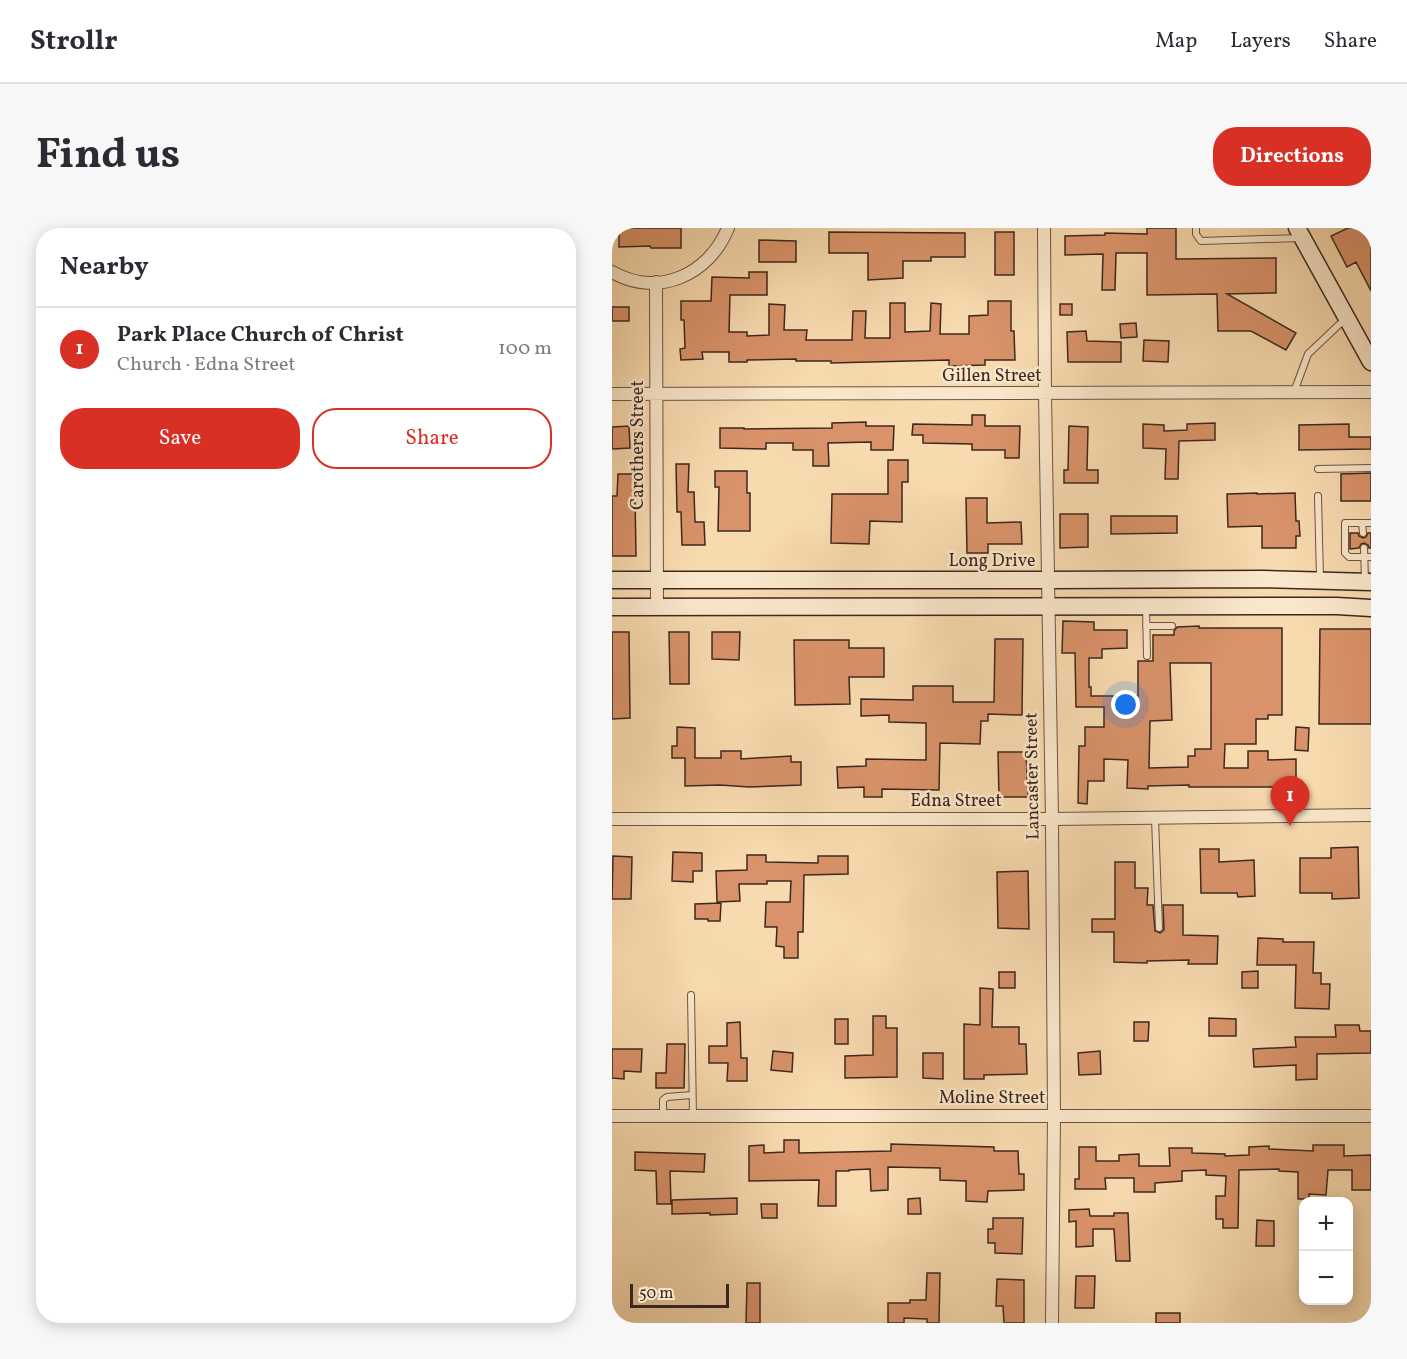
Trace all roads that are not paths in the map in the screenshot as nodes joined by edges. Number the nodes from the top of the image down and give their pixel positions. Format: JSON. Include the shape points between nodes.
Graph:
{"nodes":[{"id":1,"x":728,"y":228,"type":"edge"},
{"id":2,"x":1044,"y":228,"type":"edge"},
{"id":3,"x":1196,"y":228,"type":"edge"},
{"id":4,"x":1300,"y":233,"type":"edge"},
{"id":5,"x":612,"y":272,"type":"edge"},
{"id":6,"x":656,"y":282,"type":"junction"},
{"id":7,"x":1347,"y":318,"type":"junction"},
{"id":8,"x":1371,"y":362,"type":"edge"},
{"id":9,"x":1371,"y":392,"type":"edge"},
{"id":10,"x":1294,"y":393,"type":"junction"},
{"id":11,"x":612,"y":394,"type":"edge"},
{"id":12,"x":656,"y":394,"type":"junction"},
{"id":13,"x":1045,"y":394,"type":"junction"},
{"id":14,"x":1371,"y":468,"type":"edge"},
{"id":15,"x":1318,"y":469,"type":"dead end"},
{"id":16,"x":1318,"y":496,"type":"dead end"},
{"id":17,"x":1362,"y":523,"type":"junction"},
{"id":18,"x":1371,"y":523,"type":"edge"},
{"id":19,"x":1363,"y":533,"type":"dead end"},
{"id":20,"x":1364,"y":548,"type":"dead end"},
{"id":21,"x":1367,"y":557,"type":"edge"},
{"id":22,"x":1263,"y":579,"type":"junction"},
{"id":23,"x":612,"y":580,"type":"edge"},
{"id":24,"x":657,"y":580,"type":"junction"},
{"id":25,"x":853,"y":580,"type":"junction"},
{"id":26,"x":1049,"y":580,"type":"junction"},
{"id":27,"x":1320,"y":580,"type":"junction"},
{"id":28,"x":1368,"y":582,"type":"edge"},
{"id":29,"x":1146,"y":606,"type":"junction"},
{"id":30,"x":1262,"y":606,"type":"junction"},
{"id":31,"x":612,"y":607,"type":"edge"},
{"id":32,"x":657,"y":607,"type":"junction"},
{"id":33,"x":853,"y":607,"type":"junction"},
{"id":34,"x":1050,"y":607,"type":"junction"},
{"id":35,"x":1371,"y":608,"type":"edge"},
{"id":36,"x":1146,"y":626,"type":"junction"},
{"id":37,"x":1172,"y":626,"type":"dead end"},
{"id":38,"x":1147,"y":656,"type":"dead end"},
{"id":39,"x":1371,"y":815,"type":"edge"},
{"id":40,"x":1155,"y":818,"type":"junction"},
{"id":41,"x":612,"y":819,"type":"edge"},
{"id":42,"x":1052,"y":819,"type":"junction"},
{"id":43,"x":1159,"y":928,"type":"dead end"},
{"id":44,"x":691,"y":995,"type":"dead end"},
{"id":45,"x":692,"y":1095,"type":"junction"},
{"id":46,"x":612,"y":1116,"type":"edge"},
{"id":47,"x":663,"y":1116,"type":"junction"},
{"id":48,"x":693,"y":1116,"type":"junction"},
{"id":49,"x":1054,"y":1116,"type":"junction"},
{"id":50,"x":1371,"y":1116,"type":"edge"},
{"id":51,"x":1052,"y":1323,"type":"edge"}],
"edges":[{"from":1,"to":6,"type":"street","via":[[718,248],[701,266],[680,278]]},
{"from":2,"to":13,"type":"street","name":"Lancaster Street"},
{"from":3,"to":4,"type":"lane","via":[[1202,241]]},
{"from":4,"to":7,"type":"main road"},
{"from":5,"to":6,"type":"street","via":[[630,280]]},
{"from":6,"to":12,"type":"street","name":"Carothers Street"},
{"from":7,"to":8,"type":"main road"},
{"from":7,"to":10,"type":"lane","via":[[1308,354]]},
{"from":9,"to":10,"type":"street","name":"Gillen Street"},
{"from":10,"to":13,"type":"street","name":"Gillen Street"},
{"from":11,"to":12,"type":"street","name":"Gillen Street"},
{"from":12,"to":13,"type":"street","name":"Gillen Street"},
{"from":12,"to":24,"type":"street","name":"Carothers Street"},
{"from":13,"to":26,"type":"street","name":"Lancaster Street"},
{"from":14,"to":15,"type":"lane"},
{"from":16,"to":27,"type":"lane"},
{"from":17,"to":18,"type":"lane"},
{"from":17,"to":19,"type":"lane"},
{"from":17,"to":21,"type":"lane","via":[[1345,523],[1345,553],[1349,557]]},
{"from":20,"to":21,"type":"lane"},
{"from":21,"to":28,"type":"lane"},
{"from":22,"to":26,"type":"main road","name":"Long Drive"},
{"from":22,"to":27,"type":"main road","name":"Long Drive"},
{"from":22,"to":30,"type":"main road"},
{"from":23,"to":24,"type":"main road","name":"Long Drive"},
{"from":24,"to":25,"type":"main road","name":"Long Drive"},
{"from":24,"to":32,"type":"street","name":"Carothers Street"},
{"from":25,"to":26,"type":"main road","name":"Long Drive"},
{"from":25,"to":33,"type":"main road"},
{"from":26,"to":34,"type":"street","name":"Lancaster Street"},
{"from":27,"to":28,"type":"main road","name":"Long Drive"},
{"from":29,"to":30,"type":"main road"},
{"from":29,"to":34,"type":"main road"},
{"from":29,"to":36,"type":"lane"},
{"from":30,"to":35,"type":"main road"},
{"from":31,"to":32,"type":"main road"},
{"from":32,"to":33,"type":"main road"},
{"from":33,"to":34,"type":"main road"},
{"from":34,"to":42,"type":"street","name":"Lancaster Street"},
{"from":36,"to":37,"type":"lane"},
{"from":36,"to":38,"type":"lane"},
{"from":39,"to":40,"type":"street","name":"Edna Street"},
{"from":40,"to":42,"type":"street","name":"Edna Street"},
{"from":40,"to":43,"type":"lane"},
{"from":41,"to":42,"type":"street","name":"Edna Street"},
{"from":42,"to":49,"type":"street","name":"Lancaster Street"},
{"from":44,"to":45,"type":"lane"},
{"from":45,"to":47,"type":"lane","via":[[664,1098]]},
{"from":45,"to":48,"type":"lane"},
{"from":46,"to":47,"type":"street","name":"Moline Street"},
{"from":47,"to":48,"type":"street","name":"Moline Street"},
{"from":48,"to":49,"type":"street","name":"Moline Street"},
{"from":49,"to":50,"type":"street","name":"Moline Street"},
{"from":49,"to":51,"type":"street","name":"Lancaster Street"}]}
